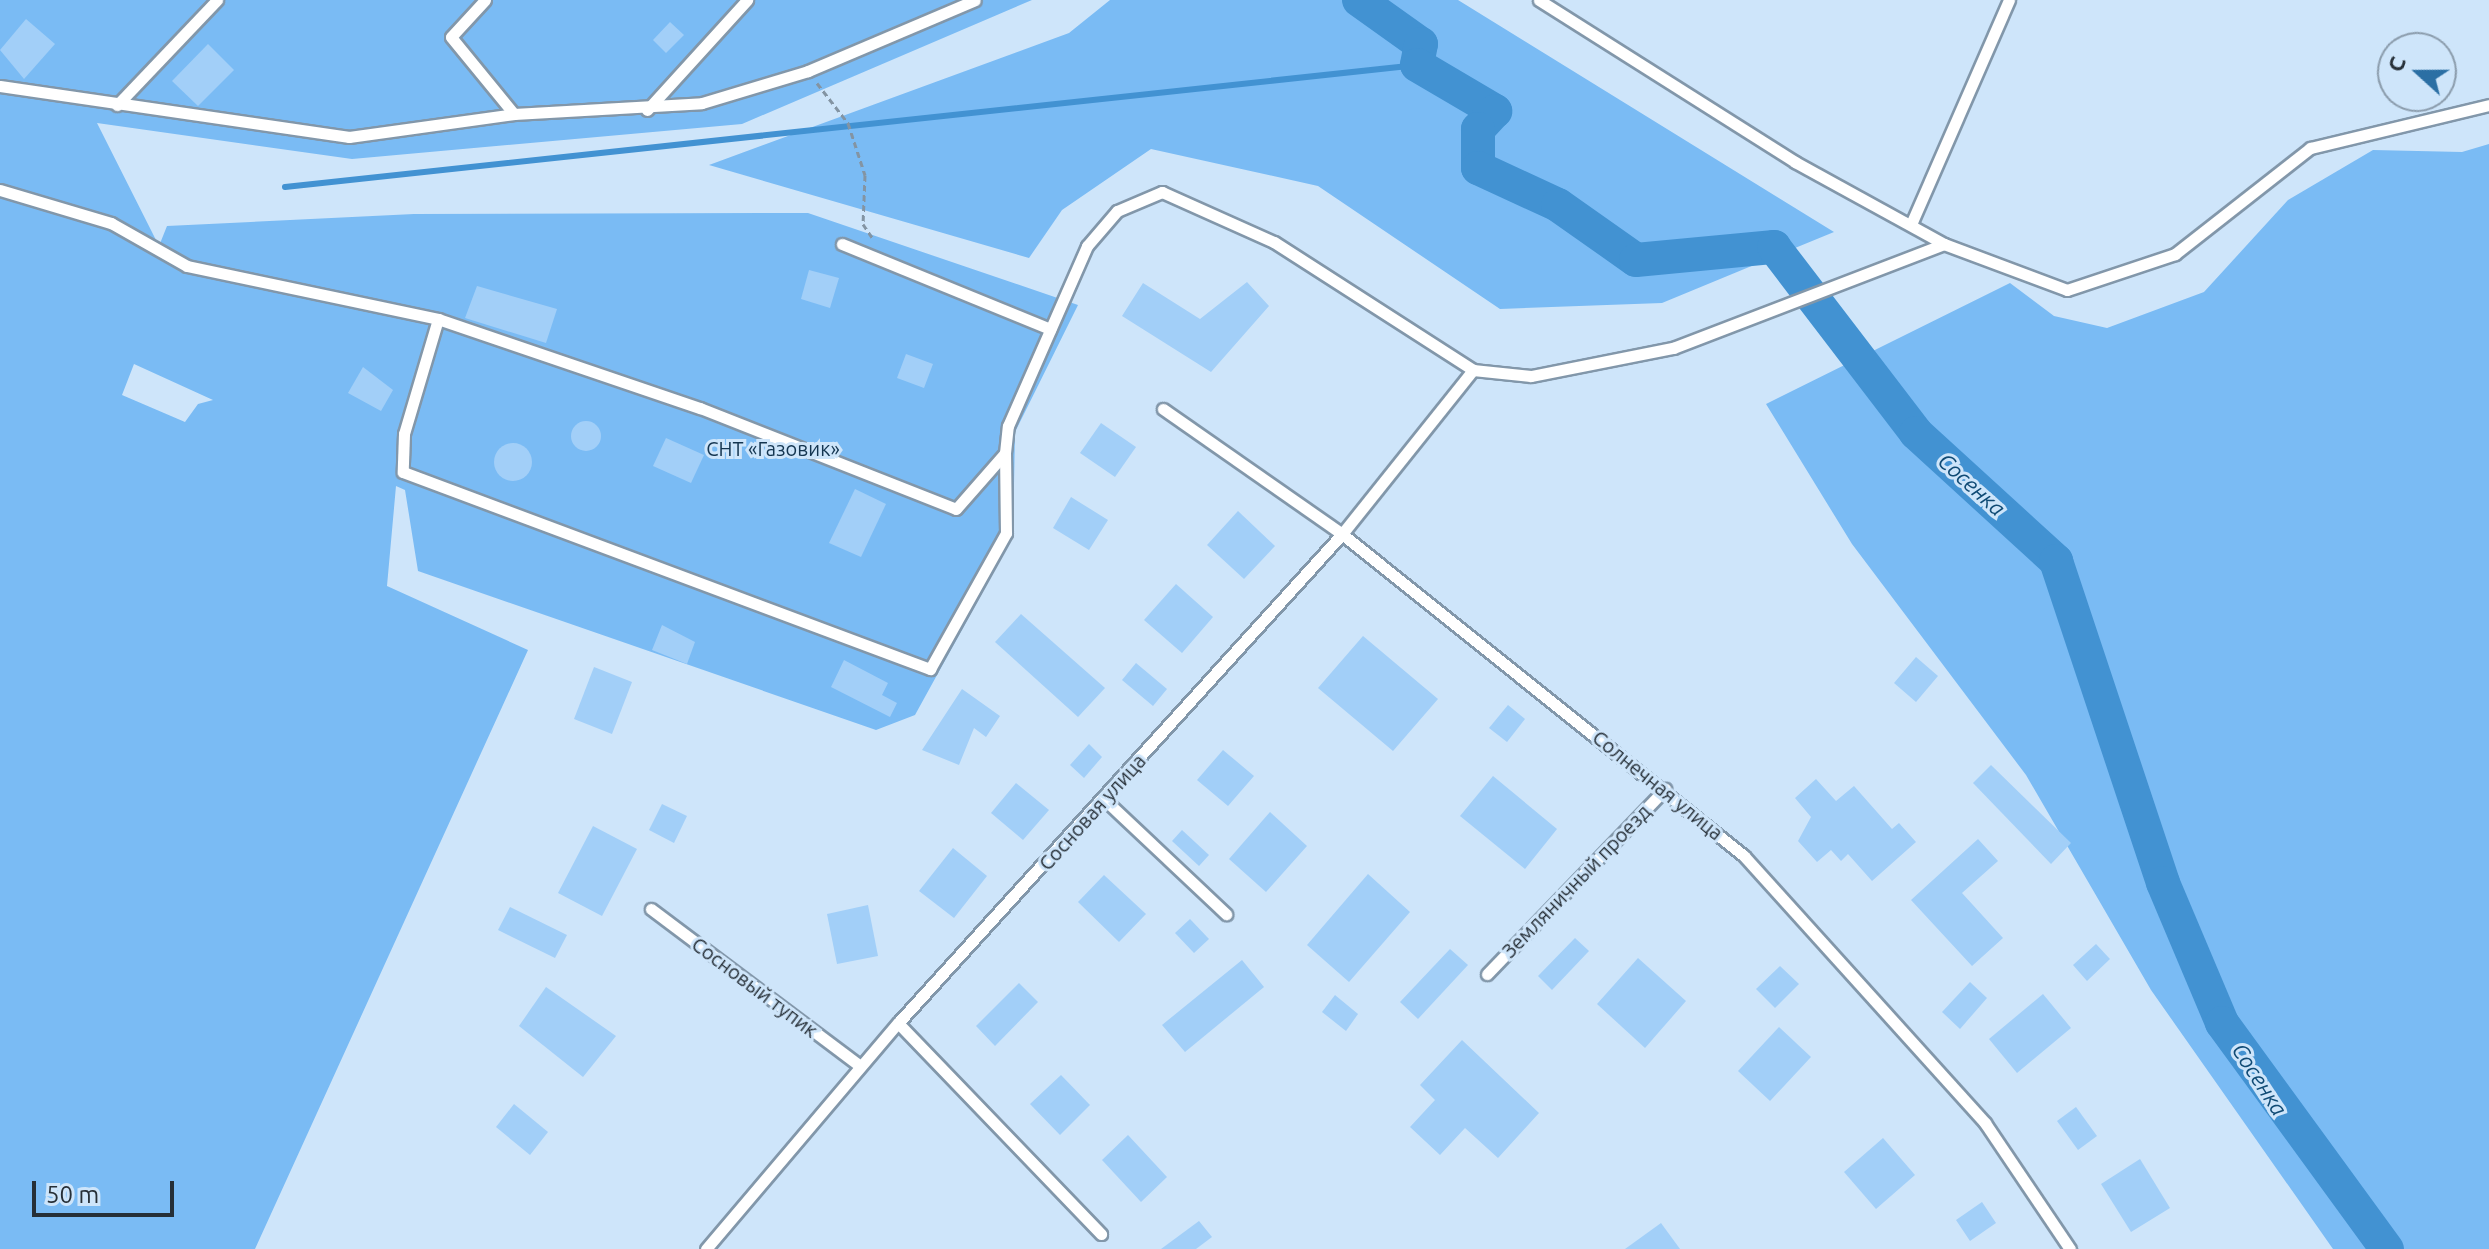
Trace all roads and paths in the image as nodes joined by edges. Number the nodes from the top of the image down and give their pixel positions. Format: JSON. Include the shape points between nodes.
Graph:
{"nodes":[{"id":1,"x":217,"y":0,"type":"edge"},
{"id":2,"x":485,"y":0,"type":"edge"},
{"id":3,"x":747,"y":0,"type":"edge"},
{"id":4,"x":975,"y":0,"type":"edge"},
{"id":5,"x":1539,"y":0,"type":"edge"},
{"id":6,"x":2009,"y":0,"type":"edge"},
{"id":7,"x":808,"y":71,"type":"junction"},
{"id":8,"x":0,"y":86,"type":"edge"},
{"id":9,"x":117,"y":105,"type":"junction"},
{"id":10,"x":2489,"y":105,"type":"edge"},
{"id":11,"x":647,"y":110,"type":"junction"},
{"id":12,"x":514,"y":114,"type":"junction"},
{"id":13,"x":0,"y":190,"type":"edge"},
{"id":14,"x":1912,"y":222,"type":"junction"},
{"id":15,"x":842,"y":244,"type":"dead end"},
{"id":16,"x":1944,"y":244,"type":"junction"},
{"id":17,"x":891,"y":264,"type":"junction"},
{"id":18,"x":438,"y":319,"type":"junction"},
{"id":19,"x":1050,"y":329,"type":"junction"},
{"id":20,"x":1473,"y":370,"type":"junction"},
{"id":21,"x":1163,"y":409,"type":"dead end"},
{"id":22,"x":1005,"y":453,"type":"junction"},
{"id":23,"x":1342,"y":534,"type":"junction"},
{"id":24,"x":1665,"y":789,"type":"junction"},
{"id":25,"x":1104,"y":799,"type":"junction"},
{"id":26,"x":651,"y":909,"type":"dead end"},
{"id":27,"x":1226,"y":914,"type":"dead end"},
{"id":28,"x":1487,"y":974,"type":"dead end"},
{"id":29,"x":898,"y":1023,"type":"junction"},
{"id":30,"x":860,"y":1066,"type":"junction"},
{"id":31,"x":1101,"y":1234,"type":"dead end"},
{"id":32,"x":706,"y":1249,"type":"edge"},
{"id":33,"x":2070,"y":1249,"type":"edge"}],
"edges":[{"from":1,"to":9,"type":"lane"},
{"from":2,"to":12,"type":"lane","via":[[451,37]]},
{"from":3,"to":11,"type":"lane"},
{"from":4,"to":7,"type":"lane"},
{"from":5,"to":14,"type":"lane","via":[[1795,162]]},
{"from":6,"to":14,"type":"lane"},
{"from":7,"to":11,"type":"lane","via":[[702,103]]},
{"from":7,"to":17,"type":"path","via":[[848,123],[865,175],[863,224]]},
{"from":8,"to":9,"type":"lane"},
{"from":9,"to":12,"type":"lane","via":[[349,137]]},
{"from":10,"to":16,"type":"lane","via":[[2310,148],[2175,254],[2067,290]]},
{"from":11,"to":12,"type":"lane"},
{"from":13,"to":18,"type":"lane","via":[[111,223],[187,266]]},
{"from":14,"to":16,"type":"lane"},
{"from":15,"to":17,"type":"lane"},
{"from":16,"to":20,"type":"lane","via":[[1797,305],[1673,348],[1531,376]]},
{"from":17,"to":19,"type":"lane"},
{"from":18,"to":22,"type":"lane","via":[[700,408],[956,509]]},
{"from":18,"to":22,"type":"lane","via":[[404,434],[403,472],[930,669],[1006,533]]},
{"from":19,"to":20,"type":"lane","via":[[1087,246],[1117,211],[1162,192],[1274,242]]},
{"from":19,"to":22,"type":"lane","via":[[1008,426]]},
{"from":20,"to":23,"type":"lane","name":"Сосновая улица"},
{"from":21,"to":23,"type":"lane","name":"Солнечная улица"},
{"from":23,"to":24,"type":"lane","name":"Солнечная улица"},
{"from":23,"to":25,"type":"lane","name":"Сосновая улица"},
{"from":24,"to":28,"type":"lane","name":"Земляничный проезд"},
{"from":24,"to":33,"type":"lane","name":"Солнечная улица","via":[[1744,856],[1900,1023],[1985,1123]]},
{"from":25,"to":27,"type":"lane"},
{"from":25,"to":29,"type":"lane","name":"Сосновая улица"},
{"from":26,"to":30,"type":"lane","name":"Сосновый тупик"},
{"from":29,"to":30,"type":"lane","name":"Сосновая улица"},
{"from":29,"to":31,"type":"lane"},
{"from":30,"to":32,"type":"lane","name":"Сосновая улица"}]}
